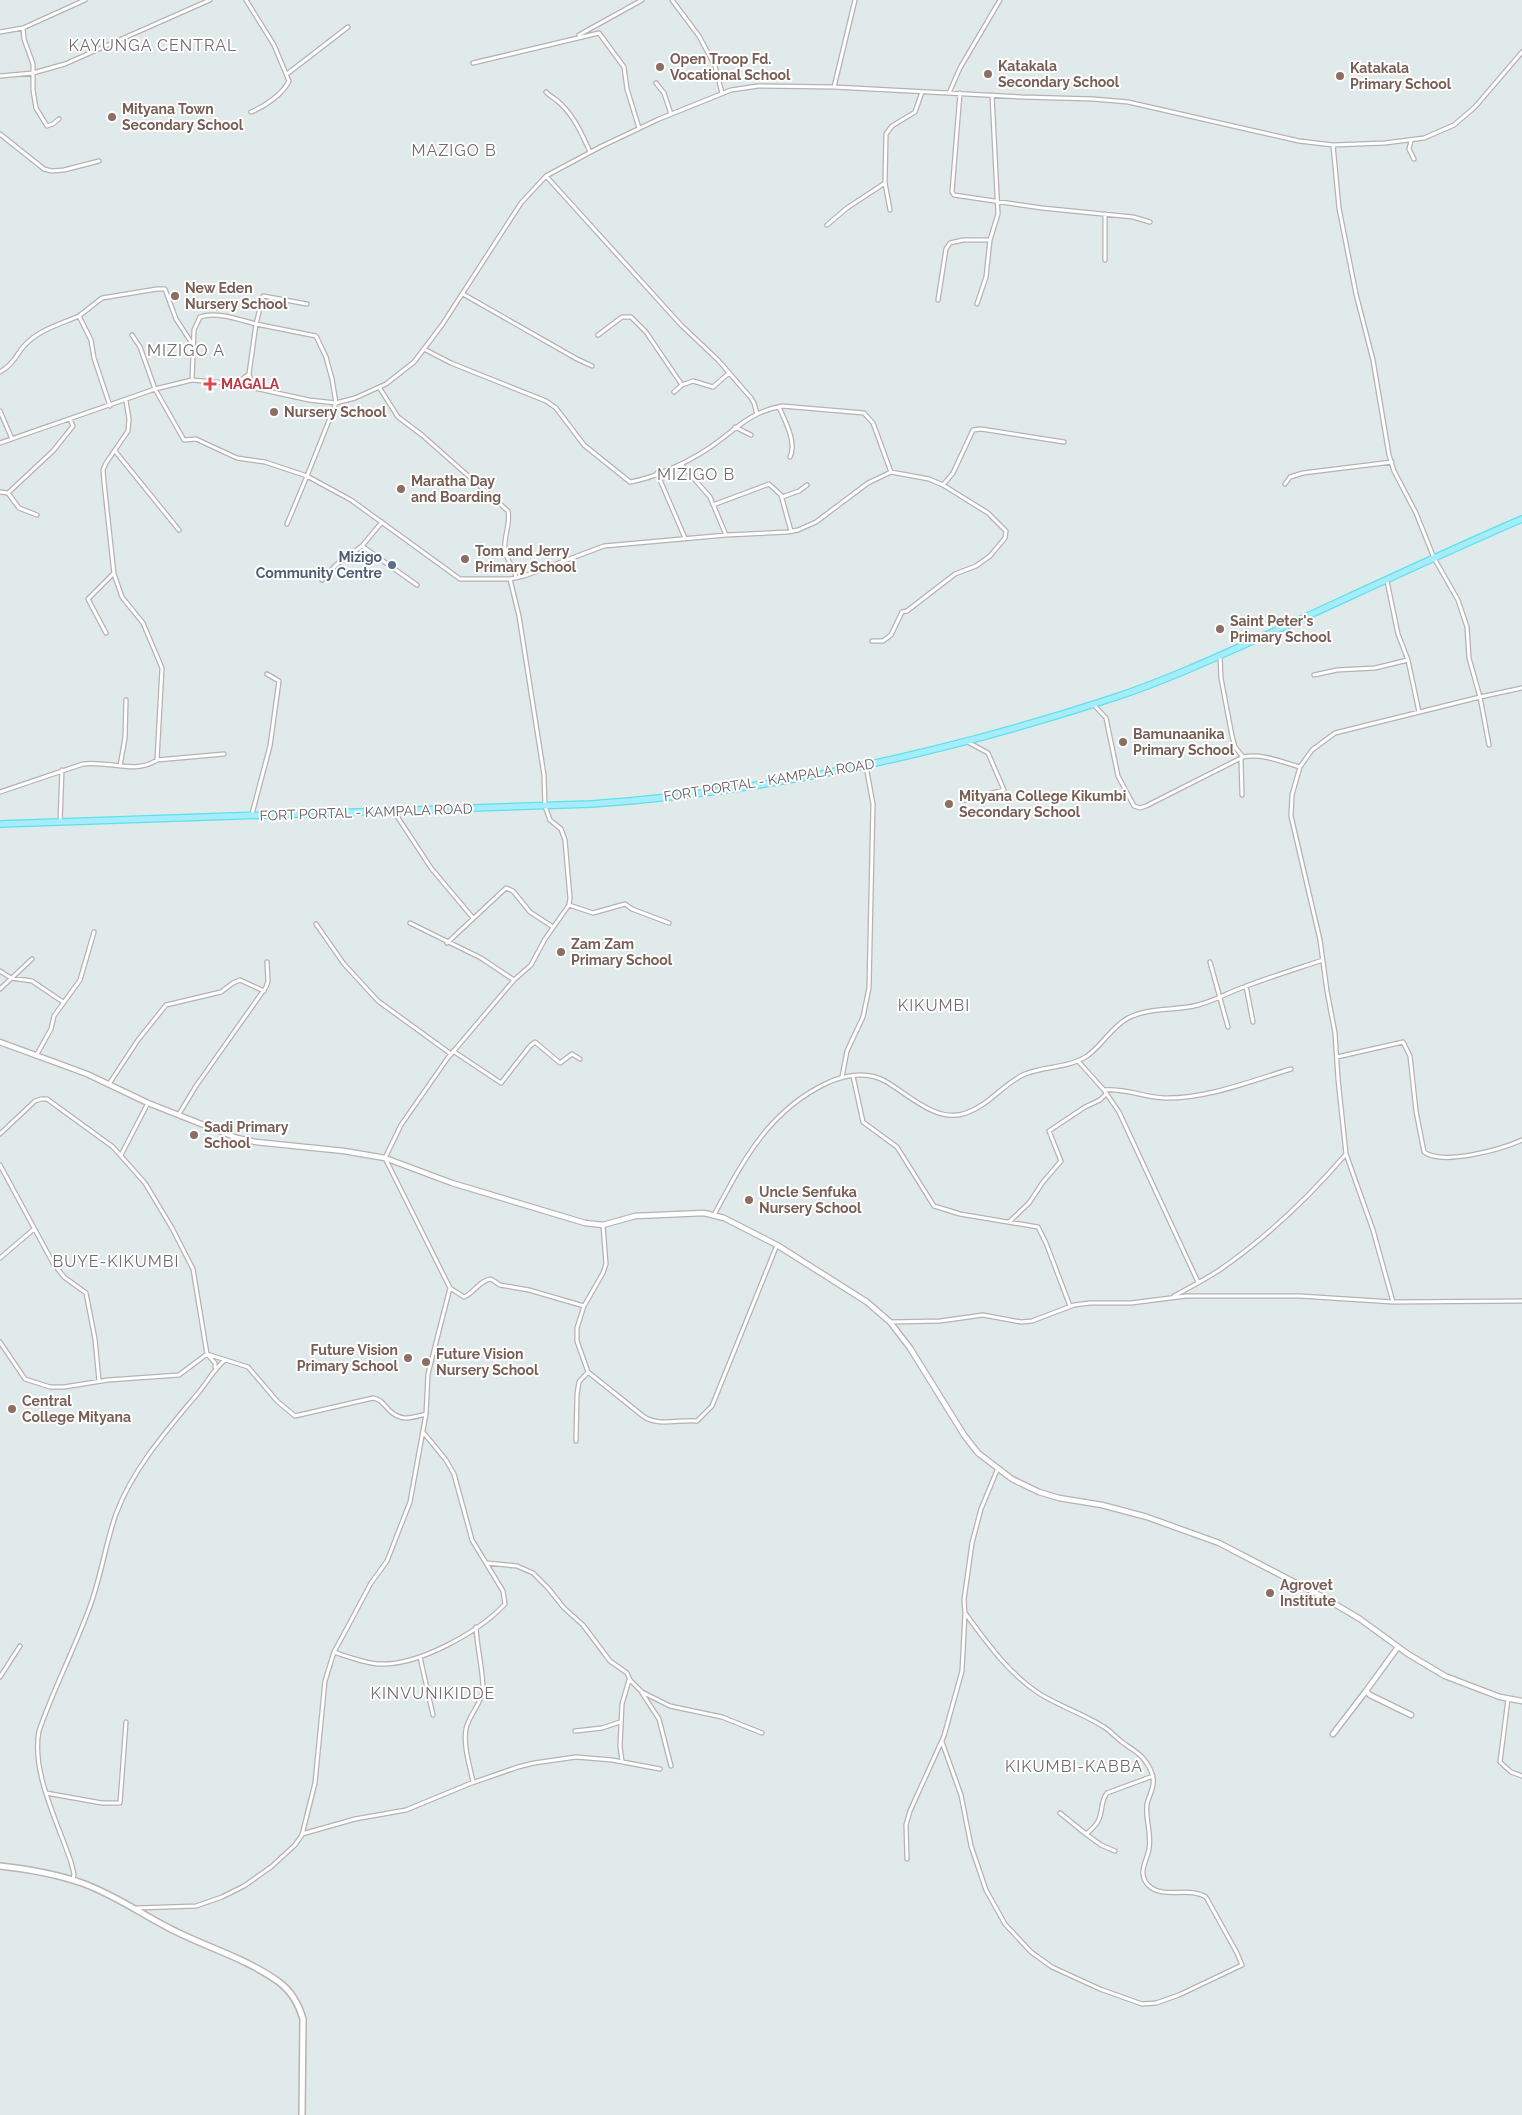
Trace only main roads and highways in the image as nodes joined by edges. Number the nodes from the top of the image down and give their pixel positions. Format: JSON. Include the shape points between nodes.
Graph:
{"nodes":[{"id":1,"x":1522,"y":519,"type":"edge"},
{"id":2,"x":0,"y":824,"type":"edge"},
{"id":3,"x":0,"y":1866,"type":"edge"},
{"id":4,"x":302,"y":2115,"type":"edge"}],
"edges":[{"from":1,"to":2,"type":"main road","name":"FORT PORTAL - KAMPALA ROAD","via":[[1220,655],[1116,697],[866,766],[644,800],[208,819]]},
{"from":3,"to":4,"type":"main road","via":[[72,1880],[137,1908],[168,1928],[244,1961],[279,1982],[300,2009],[302,2019]]}]}
